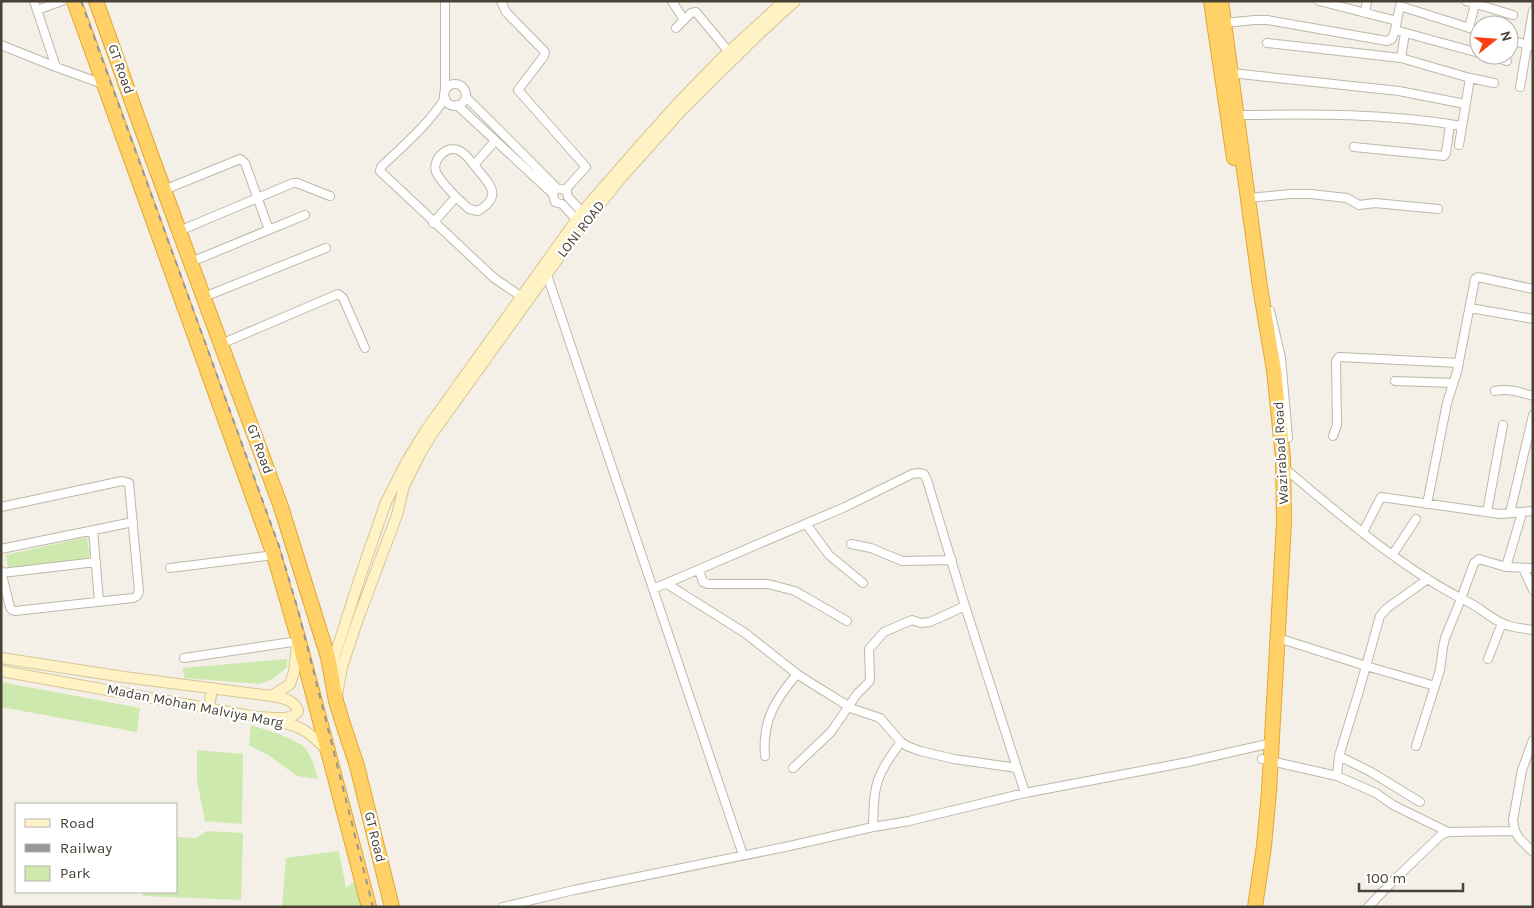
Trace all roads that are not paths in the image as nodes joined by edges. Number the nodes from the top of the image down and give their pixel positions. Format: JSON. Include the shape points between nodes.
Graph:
{"nodes":[{"id":1,"x":34,"y":1,"type":"edge"},
{"id":2,"x":62,"y":1,"type":"edge"},
{"id":3,"x":74,"y":1,"type":"edge"},
{"id":4,"x":96,"y":1,"type":"edge"},
{"id":5,"x":445,"y":1,"type":"edge"},
{"id":6,"x":501,"y":1,"type":"edge"},
{"id":7,"x":672,"y":1,"type":"edge"},
{"id":8,"x":784,"y":1,"type":"edge"},
{"id":9,"x":795,"y":1,"type":"edge"},
{"id":10,"x":1211,"y":1,"type":"edge"},
{"id":11,"x":1221,"y":1,"type":"edge"},
{"id":12,"x":1319,"y":1,"type":"edge"},
{"id":13,"x":1367,"y":1,"type":"edge"},
{"id":14,"x":1466,"y":1,"type":"edge"},
{"id":15,"x":1475,"y":4,"type":"junction"},
{"id":16,"x":37,"y":10,"type":"junction"},
{"id":17,"x":1533,"y":10,"type":"edge"},
{"id":18,"x":1365,"y":13,"type":"junction"},
{"id":19,"x":1472,"y":15,"type":"edge"},
{"id":20,"x":1512,"y":15,"type":"dead end"},
{"id":21,"x":684,"y":20,"type":"junction"},
{"id":22,"x":1397,"y":21,"type":"junction"},
{"id":23,"x":1224,"y":24,"type":"junction"},
{"id":24,"x":676,"y":28,"type":"dead end"},
{"id":25,"x":1469,"y":28,"type":"edge"},
{"id":26,"x":1396,"y":30,"type":"junction"},
{"id":27,"x":1405,"y":33,"type":"junction"},
{"id":28,"x":1267,"y":43,"type":"dead end"},
{"id":29,"x":1,"y":45,"type":"edge"},
{"id":30,"x":1530,"y":45,"type":"edge"},
{"id":31,"x":1469,"y":50,"type":"edge"},
{"id":32,"x":729,"y":52,"type":"junction"},
{"id":33,"x":1401,"y":58,"type":"junction"},
{"id":34,"x":56,"y":67,"type":"junction"},
{"id":35,"x":1231,"y":73,"type":"junction"},
{"id":36,"x":1470,"y":78,"type":"junction"},
{"id":37,"x":1494,"y":83,"type":"dead end"},
{"id":38,"x":103,"y":84,"type":"junction"},
{"id":39,"x":1520,"y":87,"type":"dead end"},
{"id":40,"x":445,"y":94,"type":"junction"},
{"id":41,"x":466,"y":98,"type":"junction"},
{"id":42,"x":1466,"y":104,"type":"junction"},
{"id":43,"x":457,"y":106,"type":"junction"},
{"id":44,"x":1237,"y":115,"type":"junction"},
{"id":45,"x":1450,"y":124,"type":"junction"},
{"id":46,"x":1462,"y":126,"type":"junction"},
{"id":47,"x":495,"y":142,"type":"junction"},
{"id":48,"x":1459,"y":145,"type":"dead end"},
{"id":49,"x":1354,"y":147,"type":"dead end"},
{"id":50,"x":474,"y":164,"type":"junction"},
{"id":51,"x":164,"y":190,"type":"junction"},
{"id":52,"x":561,"y":193,"type":"junction"},
{"id":53,"x":330,"y":196,"type":"dead end"},
{"id":54,"x":456,"y":197,"type":"junction"},
{"id":55,"x":257,"y":198,"type":"junction"},
{"id":56,"x":1249,"y":198,"type":"junction"},
{"id":57,"x":562,"y":204,"type":"junction"},
{"id":58,"x":1438,"y":209,"type":"dead end"},
{"id":59,"x":305,"y":215,"type":"dead end"},
{"id":60,"x":580,"y":216,"type":"junction"},
{"id":61,"x":433,"y":223,"type":"junction"},
{"id":62,"x":269,"y":230,"type":"junction"},
{"id":63,"x":179,"y":231,"type":"junction"},
{"id":64,"x":326,"y":248,"type":"dead end"},
{"id":65,"x":191,"y":262,"type":"junction"},
{"id":66,"x":545,"y":270,"type":"junction"},
{"id":67,"x":1533,"y":289,"type":"edge"},
{"id":68,"x":204,"y":297,"type":"junction"},
{"id":69,"x":522,"y":297,"type":"junction"},
{"id":70,"x":1470,"y":308,"type":"junction"},
{"id":71,"x":1533,"y":319,"type":"edge"},
{"id":72,"x":221,"y":344,"type":"junction"},
{"id":73,"x":365,"y":348,"type":"dead end"},
{"id":74,"x":1458,"y":363,"type":"junction"},
{"id":75,"x":467,"y":379,"type":"junction"},
{"id":76,"x":1395,"y":380,"type":"dead end"},
{"id":77,"x":1453,"y":383,"type":"junction"},
{"id":78,"x":1494,"y":391,"type":"dead end"},
{"id":79,"x":1533,"y":396,"type":"edge"},
{"id":80,"x":1533,"y":416,"type":"edge"},
{"id":81,"x":1503,"y":425,"type":"dead end"},
{"id":82,"x":1333,"y":436,"type":"dead end"},
{"id":83,"x":1279,"y":468,"type":"junction"},
{"id":84,"x":400,"y":484,"type":"junction"},
{"id":85,"x":1427,"y":504,"type":"junction"},
{"id":86,"x":1,"y":507,"type":"edge"},
{"id":87,"x":1533,"y":511,"type":"edge"},
{"id":88,"x":1487,"y":512,"type":"junction"},
{"id":89,"x":1522,"y":512,"type":"junction"},
{"id":90,"x":1510,"y":513,"type":"junction"},
{"id":91,"x":1416,"y":519,"type":"dead end"},
{"id":92,"x":133,"y":522,"type":"junction"},
{"id":93,"x":806,"y":524,"type":"junction"},
{"id":94,"x":93,"y":530,"type":"junction"},
{"id":95,"x":1363,"y":532,"type":"junction"},
{"id":96,"x":851,"y":544,"type":"dead end"},
{"id":97,"x":1,"y":549,"type":"edge"},
{"id":98,"x":1393,"y":554,"type":"junction"},
{"id":99,"x":274,"y":555,"type":"junction"},
{"id":100,"x":952,"y":560,"type":"junction"},
{"id":101,"x":96,"y":562,"type":"junction"},
{"id":102,"x":1506,"y":566,"type":"junction"},
{"id":103,"x":170,"y":568,"type":"dead end"},
{"id":104,"x":1523,"y":568,"type":"junction"},
{"id":105,"x":1533,"y":568,"type":"edge"},
{"id":106,"x":699,"y":570,"type":"junction"},
{"id":107,"x":2,"y":572,"type":"edge"},
{"id":108,"x":1428,"y":579,"type":"junction"},
{"id":109,"x":862,"y":583,"type":"dead end"},
{"id":110,"x":668,"y":584,"type":"junction"},
{"id":111,"x":653,"y":590,"type":"junction"},
{"id":112,"x":1533,"y":590,"type":"edge"},
{"id":113,"x":4,"y":598,"type":"edge"},
{"id":114,"x":1461,"y":599,"type":"junction"},
{"id":115,"x":100,"y":601,"type":"junction"},
{"id":116,"x":965,"y":606,"type":"junction"},
{"id":117,"x":847,"y":621,"type":"dead end"},
{"id":118,"x":1502,"y":624,"type":"junction"},
{"id":119,"x":1533,"y":630,"type":"edge"},
{"id":120,"x":1278,"y":638,"type":"junction"},
{"id":121,"x":298,"y":641,"type":"junction"},
{"id":122,"x":1,"y":658,"type":"edge"},
{"id":123,"x":184,"y":658,"type":"dead end"},
{"id":124,"x":1488,"y":659,"type":"dead end"},
{"id":125,"x":1366,"y":666,"type":"junction"},
{"id":126,"x":1,"y":671,"type":"edge"},
{"id":127,"x":330,"y":671,"type":"junction"},
{"id":128,"x":797,"y":674,"type":"junction"},
{"id":129,"x":1435,"y":686,"type":"junction"},
{"id":130,"x":212,"y":688,"type":"junction"},
{"id":131,"x":272,"y":696,"type":"junction"},
{"id":132,"x":336,"y":700,"type":"junction"},
{"id":133,"x":849,"y":707,"type":"junction"},
{"id":134,"x":209,"y":708,"type":"junction"},
{"id":135,"x":258,"y":717,"type":"junction"},
{"id":136,"x":1533,"y":740,"type":"edge"},
{"id":137,"x":901,"y":742,"type":"junction"},
{"id":138,"x":1416,"y":746,"type":"dead end"},
{"id":139,"x":327,"y":750,"type":"junction"},
{"id":140,"x":1267,"y":752,"type":"junction"},
{"id":141,"x":764,"y":756,"type":"dead end"},
{"id":142,"x":1339,"y":756,"type":"junction"},
{"id":143,"x":793,"y":768,"type":"dead end"},
{"id":144,"x":1017,"y":768,"type":"junction"},
{"id":145,"x":1337,"y":776,"type":"junction"},
{"id":146,"x":1405,"y":792,"type":"junction"},
{"id":147,"x":1025,"y":793,"type":"junction"},
{"id":148,"x":1420,"y":802,"type":"dead end"},
{"id":149,"x":1393,"y":805,"type":"junction"},
{"id":150,"x":873,"y":827,"type":"junction"},
{"id":151,"x":1515,"y":831,"type":"junction"},
{"id":152,"x":1448,"y":832,"type":"junction"},
{"id":153,"x":1533,"y":852,"type":"edge"},
{"id":154,"x":743,"y":855,"type":"junction"},
{"id":155,"x":369,"y":907,"type":"edge"},
{"id":156,"x":392,"y":907,"type":"edge"},
{"id":157,"x":503,"y":907,"type":"edge"},
{"id":158,"x":1247,"y":907,"type":"edge"},
{"id":159,"x":1255,"y":907,"type":"edge"},
{"id":160,"x":1368,"y":907,"type":"edge"}],
"edges":[{"from":1,"to":16,"type":"street"},
{"from":2,"to":16,"type":"street"},
{"from":3,"to":38,"type":"highway","name":"GT Road"},
{"from":4,"to":51,"type":"highway","name":"GT Road"},
{"from":5,"to":40,"type":"street"},
{"from":6,"to":52,"type":"street","via":[[506,12],[544,52],[518,90],[586,167]]},
{"from":7,"to":21,"type":"street"},
{"from":8,"to":32,"type":"street","name":"LONI ROAD"},
{"from":9,"to":66,"type":"street","name":"LONI ROAD","via":[[682,110]]},
{"from":10,"to":83,"type":"highway","name":"Wazirabad Road"},
{"from":11,"to":23,"type":"highway","name":"Wazirabad Road"},
{"from":12,"to":18,"type":"street"},
{"from":13,"to":18,"type":"street"},
{"from":14,"to":15,"type":"street"},
{"from":15,"to":19,"type":"street"},
{"from":15,"to":20,"type":"street"},
{"from":16,"to":34,"type":"street"},
{"from":17,"to":30,"type":"street"},
{"from":18,"to":22,"type":"street"},
{"from":21,"to":24,"type":"street"},
{"from":21,"to":32,"type":"street","via":[[696,12]]},
{"from":22,"to":25,"type":"street","via":[[1400,6]]},
{"from":22,"to":26,"type":"street"},
{"from":23,"to":26,"type":"street","via":[[1268,20],[1387,41]]},
{"from":23,"to":35,"type":"highway","name":"Wazirabad Road"},
{"from":26,"to":27,"type":"street"},
{"from":27,"to":31,"type":"street"},
{"from":27,"to":33,"type":"street"},
{"from":28,"to":33,"type":"street"},
{"from":29,"to":34,"type":"street"},
{"from":30,"to":39,"type":"street"},
{"from":32,"to":60,"type":"street","name":"LONI ROAD","via":[[649,135]]},
{"from":33,"to":36,"type":"street"},
{"from":34,"to":38,"type":"street"},
{"from":35,"to":42,"type":"street","via":[[1399,91]]},
{"from":35,"to":44,"type":"highway","name":"Wazirabad Road"},
{"from":36,"to":37,"type":"street"},
{"from":36,"to":42,"type":"street"},
{"from":38,"to":99,"type":"highway","name":"GT Road"},
{"from":40,"to":41,"type":"street","via":[[450,86],[457,84],[465,90]]},
{"from":40,"to":43,"type":"street","via":[[449,104]]},
{"from":40,"to":61,"type":"street","via":[[439,108],[380,169]]},
{"from":41,"to":43,"type":"street"},
{"from":41,"to":52,"type":"street"},
{"from":42,"to":46,"type":"street"},
{"from":43,"to":47,"type":"street"},
{"from":44,"to":45,"type":"street","via":[[1360,115]]},
{"from":44,"to":56,"type":"highway","name":"Wazirabad Road"},
{"from":45,"to":46,"type":"street"},
{"from":45,"to":49,"type":"street","via":[[1444,156]]},
{"from":46,"to":48,"type":"street"},
{"from":47,"to":50,"type":"street"},
{"from":47,"to":52,"type":"street"},
{"from":50,"to":54,"type":"street","via":[[492,191],[491,200],[478,211],[469,209]]},
{"from":50,"to":54,"type":"street","via":[[458,150],[450,149],[443,152],[437,161],[436,171]]},
{"from":51,"to":55,"type":"street","via":[[240,159],[245,163]]},
{"from":51,"to":63,"type":"highway","name":"GT Road"},
{"from":52,"to":57,"type":"street","via":[[566,202]]},
{"from":52,"to":57,"type":"street","via":[[555,202]]},
{"from":52,"to":60,"type":"street"},
{"from":53,"to":55,"type":"street","via":[[297,183]]},
{"from":54,"to":61,"type":"street"},
{"from":55,"to":62,"type":"street"},
{"from":55,"to":63,"type":"street"},
{"from":56,"to":58,"type":"street","via":[[1304,194],[1347,198],[1359,205],[1375,203]]},
{"from":56,"to":83,"type":"highway","name":"Wazirabad Road","via":[[1274,370]]},
{"from":57,"to":60,"type":"street"},
{"from":59,"to":62,"type":"street"},
{"from":60,"to":66,"type":"street","name":"LONI ROAD"},
{"from":61,"to":69,"type":"street","via":[[494,278]]},
{"from":62,"to":65,"type":"street"},
{"from":63,"to":65,"type":"highway","name":"GT Road"},
{"from":64,"to":68,"type":"street"},
{"from":65,"to":68,"type":"highway","name":"GT Road"},
{"from":66,"to":69,"type":"street","name":"LONI ROAD"},
{"from":66,"to":75,"type":"street","name":"LONI ROAD"},
{"from":66,"to":111,"type":"street"},
{"from":67,"to":70,"type":"street","via":[[1477,277]]},
{"from":68,"to":72,"type":"highway","name":"GT Road"},
{"from":69,"to":75,"type":"street","name":"LONI ROAD"},
{"from":70,"to":71,"type":"street"},
{"from":70,"to":74,"type":"street"},
{"from":72,"to":73,"type":"street","via":[[338,294],[343,298]]},
{"from":72,"to":127,"type":"highway","name":"GT Road","via":[[281,507]]},
{"from":74,"to":77,"type":"street"},
{"from":74,"to":82,"type":"street","via":[[1337,358],[1337,425]]},
{"from":75,"to":84,"type":"street","name":"LONI ROAD"},
{"from":76,"to":77,"type":"street"},
{"from":77,"to":85,"type":"street"},
{"from":78,"to":79,"type":"street","via":[[1511,390]]},
{"from":80,"to":90,"type":"street"},
{"from":81,"to":88,"type":"street"},
{"from":83,"to":95,"type":"street"},
{"from":83,"to":120,"type":"highway","name":"Wazirabad Road","via":[[1284,522]]},
{"from":83,"to":140,"type":"highway","name":"Wazirabad Road","via":[[1274,527]]},
{"from":84,"to":127,"type":"street","via":[[386,502]]},
{"from":84,"to":132,"type":"street","via":[[397,515],[342,667]]},
{"from":85,"to":88,"type":"street"},
{"from":85,"to":95,"type":"street","via":[[1381,497]]},
{"from":86,"to":92,"type":"street","via":[[126,481],[130,487]]},
{"from":87,"to":89,"type":"street"},
{"from":88,"to":90,"type":"street"},
{"from":89,"to":90,"type":"street"},
{"from":89,"to":102,"type":"street"},
{"from":91,"to":98,"type":"street"},
{"from":92,"to":94,"type":"street"},
{"from":92,"to":115,"type":"street","via":[[138,594],[134,598]]},
{"from":93,"to":100,"type":"street","via":[[912,474],[924,474]]},
{"from":93,"to":106,"type":"street"},
{"from":93,"to":109,"type":"street","via":[[829,555]]},
{"from":94,"to":97,"type":"street"},
{"from":94,"to":101,"type":"street"},
{"from":95,"to":98,"type":"street"},
{"from":96,"to":100,"type":"street","via":[[871,548],[902,561]]},
{"from":98,"to":108,"type":"street"},
{"from":99,"to":103,"type":"street"},
{"from":99,"to":121,"type":"highway","name":"GT Road"},
{"from":100,"to":116,"type":"street"},
{"from":101,"to":107,"type":"street"},
{"from":101,"to":115,"type":"street"},
{"from":102,"to":104,"type":"street"},
{"from":102,"to":114,"type":"street","via":[[1476,560]]},
{"from":104,"to":105,"type":"street"},
{"from":104,"to":112,"type":"street"},
{"from":106,"to":110,"type":"street"},
{"from":106,"to":117,"type":"street","via":[[703,582],[708,584],[768,584],[794,591]]},
{"from":107,"to":113,"type":"street"},
{"from":108,"to":114,"type":"street"},
{"from":108,"to":125,"type":"street","via":[[1382,612]]},
{"from":110,"to":111,"type":"street"},
{"from":110,"to":128,"type":"street","via":[[745,633]]},
{"from":111,"to":154,"type":"street"},
{"from":113,"to":115,"type":"street","via":[[15,611]]},
{"from":114,"to":118,"type":"street"},
{"from":114,"to":129,"type":"street","via":[[1443,647]]},
{"from":116,"to":133,"type":"street","via":[[930,622],[912,620],[884,632],[869,649],[870,679]]},
{"from":116,"to":144,"type":"street"},
{"from":118,"to":119,"type":"street"},
{"from":118,"to":124,"type":"street"},
{"from":120,"to":125,"type":"street"},
{"from":120,"to":140,"type":"highway","name":"Wazirabad Road"},
{"from":121,"to":123,"type":"street"},
{"from":121,"to":131,"type":"street","via":[[290,684]]},
{"from":121,"to":139,"type":"highway","name":"GT Road"},
{"from":122,"to":130,"type":"street","name":"Madan Mohan Malviya Marg"},
{"from":125,"to":129,"type":"street"},
{"from":125,"to":142,"type":"street"},
{"from":126,"to":134,"type":"street","name":"Madan Mohan Malviya Marg"},
{"from":127,"to":132,"type":"highway","name":"GT Road"},
{"from":128,"to":133,"type":"street"},
{"from":128,"to":141,"type":"street","via":[[780,694],[765,727]]},
{"from":129,"to":138,"type":"street"},
{"from":130,"to":131,"type":"street","name":"Madan Mohan Malviya Marg"},
{"from":130,"to":134,"type":"street"},
{"from":131,"to":135,"type":"street","name":"Madan Mohan Malviya Marg","via":[[292,701],[298,710],[296,715],[290,718]]},
{"from":132,"to":156,"type":"highway","name":"GT Road","via":[[357,766]]},
{"from":133,"to":137,"type":"street","via":[[880,718]]},
{"from":133,"to":143,"type":"street","via":[[831,732]]},
{"from":134,"to":135,"type":"street","name":"Madan Mohan Malviya Marg"},
{"from":135,"to":139,"type":"street","name":"Madan Mohan Malviya Marg","via":[[302,728]]},
{"from":136,"to":151,"type":"street","via":[[1522,770],[1513,820]]},
{"from":137,"to":144,"type":"street","via":[[937,755]]},
{"from":137,"to":150,"type":"street","via":[[885,762],[875,786]]},
{"from":139,"to":155,"type":"highway","name":"GT Road"},
{"from":140,"to":145,"type":"street"},
{"from":140,"to":147,"type":"street","via":[[1188,762]]},
{"from":140,"to":158,"type":"highway","name":"Wazirabad Road"},
{"from":140,"to":159,"type":"highway","name":"Wazirabad Road","via":[[1264,846]]},
{"from":142,"to":145,"type":"street"},
{"from":142,"to":146,"type":"street"},
{"from":144,"to":147,"type":"street"},
{"from":145,"to":149,"type":"street","via":[[1376,793]]},
{"from":146,"to":148,"type":"street"},
{"from":146,"to":149,"type":"street"},
{"from":147,"to":150,"type":"street"},
{"from":149,"to":152,"type":"street"},
{"from":150,"to":154,"type":"street"},
{"from":151,"to":152,"type":"street"},
{"from":151,"to":153,"type":"street"},
{"from":152,"to":160,"type":"street","via":[[1436,838]]},
{"from":154,"to":157,"type":"street"}]}
